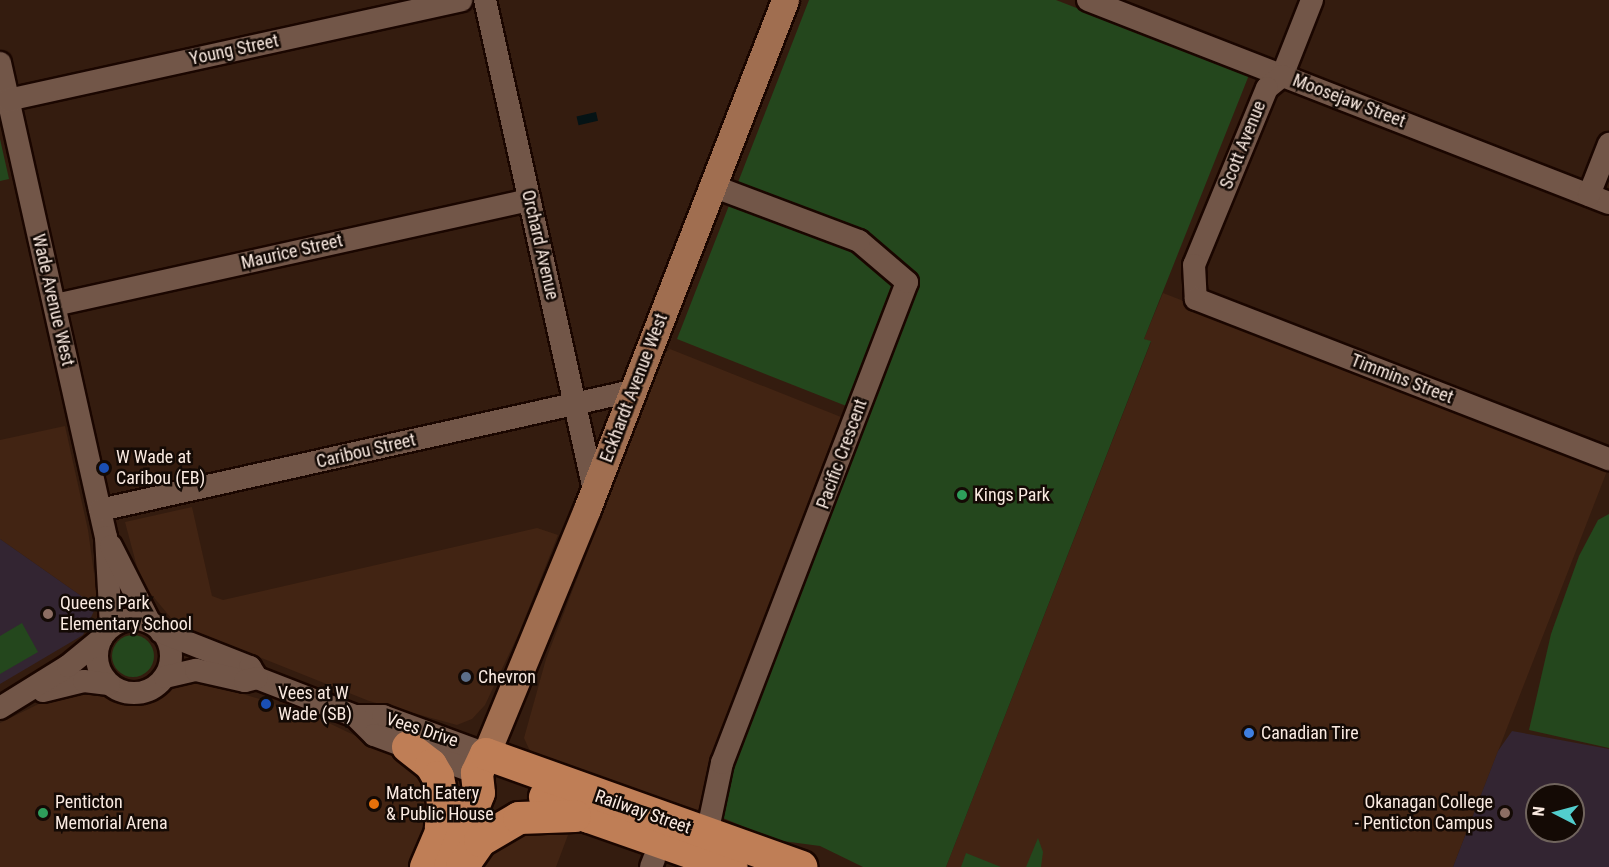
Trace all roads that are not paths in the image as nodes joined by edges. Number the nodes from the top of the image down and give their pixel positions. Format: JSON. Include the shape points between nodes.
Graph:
{"nodes":[{"id":1,"x":460,"y":0,"type":"edge"},
{"id":2,"x":485,"y":0,"type":"edge"},
{"id":3,"x":1088,"y":0,"type":"edge"},
{"id":4,"x":1312,"y":0,"type":"edge"},
{"id":5,"x":782,"y":1,"type":"edge"},
{"id":6,"x":0,"y":63,"type":"edge"},
{"id":7,"x":1282,"y":76,"type":"junction"},
{"id":8,"x":8,"y":100,"type":"junction"},
{"id":9,"x":1609,"y":144,"type":"edge"},
{"id":10,"x":712,"y":186,"type":"junction"},
{"id":11,"x":1599,"y":199,"type":"edge"},
{"id":12,"x":530,"y":200,"type":"junction"},
{"id":13,"x":1196,"y":299,"type":"joint"},
{"id":14,"x":54,"y":305,"type":"junction"},
{"id":15,"x":632,"y":392,"type":"junction"},
{"id":16,"x":575,"y":404,"type":"junction"},
{"id":17,"x":1609,"y":459,"type":"edge"},
{"id":18,"x":594,"y":489,"type":"junction"},
{"id":19,"x":100,"y":510,"type":"junction"},
{"id":20,"x":106,"y":537,"type":"junction"},
{"id":21,"x":155,"y":627,"type":"junction"},
{"id":22,"x":106,"y":632,"type":"junction"},
{"id":23,"x":165,"y":676,"type":"junction"},
{"id":24,"x":257,"y":678,"type":"junction"},
{"id":25,"x":109,"y":684,"type":"junction"},
{"id":26,"x":24,"y":695,"type":"junction"},
{"id":27,"x":0,"y":708,"type":"edge"},
{"id":28,"x":355,"y":716,"type":"junction"},
{"id":29,"x":408,"y":747,"type":"junction"},
{"id":30,"x":482,"y":763,"type":"junction"},
{"id":31,"x":590,"y":817,"type":"junction"},
{"id":32,"x":441,"y":829,"type":"junction"},
{"id":33,"x":707,"y":834,"type":"junction"},
{"id":34,"x":426,"y":867,"type":"edge"},
{"id":35,"x":450,"y":867,"type":"edge"},
{"id":36,"x":462,"y":867,"type":"edge"},
{"id":37,"x":732,"y":867,"type":"edge"},
{"id":38,"x":801,"y":867,"type":"edge"}],
"edges":[{"from":1,"to":8,"type":"street","name":"Young Street"},
{"from":2,"to":12,"type":"street","name":"Orchard Avenue"},
{"from":3,"to":7,"type":"street","name":"Moosejaw Street"},
{"from":4,"to":7,"type":"street","name":"Scott Avenue"},
{"from":5,"to":10,"type":"main road","name":"Eckhardt Avenue West"},
{"from":6,"to":8,"type":"street","name":"Wade Avenue West"},
{"from":7,"to":11,"type":"street","name":"Moosejaw Street"},
{"from":7,"to":13,"type":"street","name":"Scott Avenue","via":[[1266,88],[1194,264]]},
{"from":8,"to":14,"type":"street","name":"Wade Avenue West"},
{"from":9,"to":11,"type":"street"},
{"from":10,"to":15,"type":"main road","name":"Eckhardt Avenue West"},
{"from":10,"to":33,"type":"street","name":"Pacific Crescent","via":[[859,241],[907,282],[723,763]]},
{"from":12,"to":14,"type":"street","name":"Maurice Street"},
{"from":12,"to":16,"type":"street","name":"Orchard Avenue"},
{"from":13,"to":17,"type":"street","name":"Timmins Street"},
{"from":14,"to":19,"type":"street","name":"Wade Avenue West"},
{"from":15,"to":16,"type":"street","name":"Caribou Street"},
{"from":15,"to":18,"type":"main road","name":"Eckhardt Avenue West"},
{"from":16,"to":18,"type":"street","name":"Orchard Avenue"},
{"from":16,"to":19,"type":"street","name":"Caribou Street"},
{"from":18,"to":30,"type":"main road","name":"Eckhardt Avenue West"},
{"from":19,"to":20,"type":"street","name":"Wade Avenue West"},
{"from":20,"to":21,"type":"street","name":"Wade Avenue West"},
{"from":20,"to":22,"type":"street","name":"Wade Avenue West"},
{"from":21,"to":22,"type":"street","via":[[124,619]]},
{"from":21,"to":23,"type":"street","via":[[170,651]]},
{"from":21,"to":24,"type":"street","name":"Vees Drive","via":[[250,667]]},
{"from":22,"to":25,"type":"street","via":[[98,664]]},
{"from":22,"to":26,"type":"street"},
{"from":23,"to":24,"type":"street","name":"Vees Drive","via":[[196,670],[245,681]]},
{"from":23,"to":25,"type":"street","via":[[153,689],[141,693]]},
{"from":24,"to":28,"type":"street","name":"Vees Drive"},
{"from":25,"to":26,"type":"street","via":[[84,681]]},
{"from":26,"to":27,"type":"street"},
{"from":28,"to":29,"type":"street","name":"Vees Drive","via":[[375,735]]},
{"from":28,"to":30,"type":"street","name":"Vees Drive","via":[[383,716]]},
{"from":29,"to":30,"type":"street","name":"Vees Drive"},
{"from":29,"to":32,"type":"highway","via":[[431,765],[438,777],[443,803]]},
{"from":30,"to":31,"type":"highway","name":"Railway Street"},
{"from":30,"to":32,"type":"highway","name":"Eckhardt Avenue West","via":[[463,781]]},
{"from":30,"to":33,"type":"highway","name":"Railway Street"},
{"from":30,"to":35,"type":"highway","name":"Eckhardt Avenue West","via":[[479,792]]},
{"from":31,"to":36,"type":"highway","via":[[552,814],[519,818],[480,841]]},
{"from":31,"to":37,"type":"highway","name":"Railway Street"},
{"from":32,"to":34,"type":"highway","name":"Eckhardt Avenue West"},
{"from":33,"to":38,"type":"highway","name":"Railway Street"}]}
